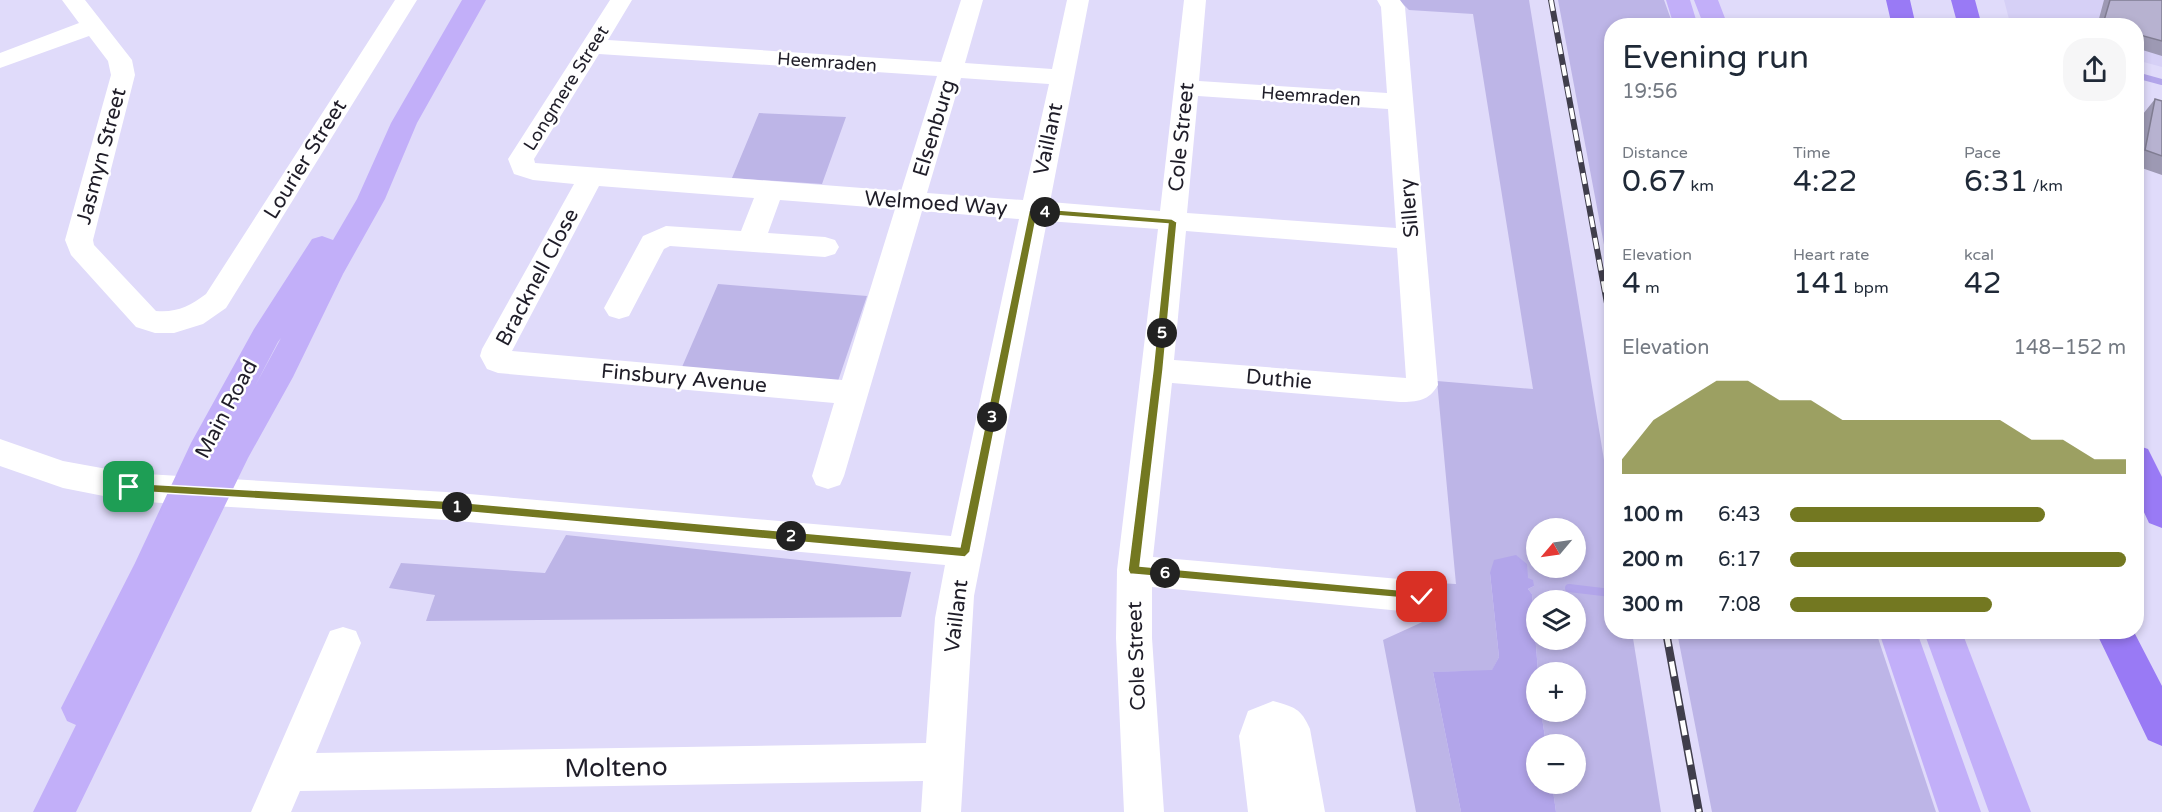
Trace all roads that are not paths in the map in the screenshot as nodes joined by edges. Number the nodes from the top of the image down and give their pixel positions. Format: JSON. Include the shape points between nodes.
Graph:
{"nodes":[{"id":1,"x":72,"y":0,"type":"edge"},
{"id":2,"x":406,"y":0,"type":"edge"},
{"id":3,"x":474,"y":0,"type":"edge"},
{"id":4,"x":621,"y":0,"type":"edge"},
{"id":5,"x":972,"y":0,"type":"edge"},
{"id":6,"x":1078,"y":0,"type":"edge"},
{"id":7,"x":1195,"y":0,"type":"edge"},
{"id":8,"x":1677,"y":0,"type":"edge"},
{"id":9,"x":1706,"y":0,"type":"edge"},
{"id":10,"x":1898,"y":0,"type":"edge"},
{"id":11,"x":1963,"y":0,"type":"edge"},
{"id":12,"x":1391,"y":4,"type":"edge"},
{"id":13,"x":1683,"y":18,"type":"edge"},
{"id":14,"x":1713,"y":18,"type":"edge"},
{"id":15,"x":1902,"y":18,"type":"edge"},
{"id":16,"x":1968,"y":18,"type":"edge"},
{"id":17,"x":93,"y":26,"type":"junction"},
{"id":18,"x":592,"y":46,"type":"junction"},
{"id":19,"x":0,"y":61,"type":"edge"},
{"id":20,"x":952,"y":70,"type":"junction"},
{"id":21,"x":1062,"y":77,"type":"junction"},
{"id":22,"x":1186,"y":88,"type":"junction"},
{"id":23,"x":1400,"y":102,"type":"junction"},
{"id":24,"x":533,"y":171,"type":"joint"},
{"id":25,"x":591,"y":177,"type":"junction"},
{"id":26,"x":771,"y":191,"type":"junction"},
{"id":27,"x":912,"y":202,"type":"junction"},
{"id":28,"x":1033,"y":211,"type":"junction"},
{"id":29,"x":1172,"y":222,"type":"junction"},
{"id":30,"x":1412,"y":239,"type":"junction"},
{"id":31,"x":751,"y":241,"type":"junction"},
{"id":32,"x":825,"y":247,"type":"dead end"},
{"id":33,"x":620,"y":308,"type":"dead end"},
{"id":34,"x":200,"y":313,"type":"joint"},
{"id":35,"x":515,"y":363,"type":"joint"},
{"id":36,"x":1158,"y":370,"type":"junction"},
{"id":37,"x":1400,"y":390,"type":"joint"},
{"id":38,"x":854,"y":393,"type":"junction"},
{"id":39,"x":0,"y":452,"type":"edge"},
{"id":40,"x":828,"y":476,"type":"dead end"},
{"id":41,"x":2144,"y":476,"type":"edge"},
{"id":42,"x":200,"y":492,"type":"junction"},
{"id":43,"x":2162,"y":513,"type":"edge"},
{"id":44,"x":965,"y":552,"type":"junction"},
{"id":45,"x":1134,"y":570,"type":"junction"},
{"id":46,"x":1422,"y":597,"type":"dead end"},
{"id":47,"x":1900,"y":639,"type":"edge"},
{"id":48,"x":1946,"y":639,"type":"edge"},
{"id":49,"x":2118,"y":639,"type":"edge"},
{"id":50,"x":343,"y":643,"type":"dead end"},
{"id":51,"x":2162,"y":727,"type":"edge"},
{"id":52,"x":945,"y":762,"type":"junction"},
{"id":53,"x":288,"y":772,"type":"junction"},
{"id":54,"x":35,"y":812,"type":"edge"},
{"id":55,"x":54,"y":812,"type":"edge"},
{"id":56,"x":271,"y":812,"type":"edge"},
{"id":57,"x":941,"y":812,"type":"edge"},
{"id":58,"x":1144,"y":812,"type":"edge"},
{"id":59,"x":1268,"y":812,"type":"edge"},
{"id":60,"x":1305,"y":812,"type":"edge"},
{"id":61,"x":1960,"y":812,"type":"edge"},
{"id":62,"x":2010,"y":812,"type":"edge"}],
"edges":[{"from":1,"to":17,"type":"street","name":"Jasmyn Street"},
{"from":2,"to":34,"type":"street","name":"Lourier Street","via":[[216,301]]},
{"from":3,"to":42,"type":"main road","name":"Main Road","via":[[404,123],[381,152],[265,337]]},
{"from":4,"to":18,"type":"street","name":"Longmere Street"},
{"from":5,"to":20,"type":"street","name":"Elsenburg"},
{"from":6,"to":21,"type":"street","name":"Vaillant"},
{"from":7,"to":22,"type":"street","name":"Cole Street"},
{"from":8,"to":13,"type":"main road"},
{"from":9,"to":14,"type":"main road"},
{"from":10,"to":15,"type":"highway"},
{"from":11,"to":16,"type":"highway"},
{"from":12,"to":23,"type":"street","name":"Sillery"},
{"from":17,"to":19,"type":"street"},
{"from":17,"to":34,"type":"street","name":"Jasmyn Street","via":[[120,60],[123,75],[79,240],[81,248],[146,319],[170,323]]},
{"from":18,"to":20,"type":"street","name":"Heemraden"},
{"from":18,"to":24,"type":"street","name":"Longmere Street","via":[[521,159],[523,168]]},
{"from":20,"to":21,"type":"street","name":"Heemraden"},
{"from":20,"to":27,"type":"street","name":"Elsenburg"},
{"from":21,"to":28,"type":"street","name":"Vaillant"},
{"from":22,"to":23,"type":"street","name":"Heemraden"},
{"from":22,"to":29,"type":"street","name":"Cole Street"},
{"from":23,"to":30,"type":"street","name":"Sillery"},
{"from":24,"to":25,"type":"street","name":"Welmoed Way"},
{"from":25,"to":26,"type":"street","name":"Welmoed Way"},
{"from":25,"to":35,"type":"street","name":"Bracknell Close","via":[[497,349],[498,361]]},
{"from":26,"to":27,"type":"street","name":"Welmoed Way"},
{"from":26,"to":31,"type":"street"},
{"from":27,"to":28,"type":"street","name":"Welmoed Way"},
{"from":27,"to":38,"type":"street","name":"Elsenburg"},
{"from":28,"to":29,"type":"street","name":"Welmoed Way"},
{"from":28,"to":44,"type":"street","name":"Vaillant"},
{"from":29,"to":30,"type":"street","name":"Welmoed Way"},
{"from":29,"to":36,"type":"street","name":"Cole Street"},
{"from":30,"to":37,"type":"street","name":"Sillery","via":[[1422,385],[1415,390]]},
{"from":31,"to":32,"type":"street"},
{"from":31,"to":33,"type":"street","via":[[661,237],[650,249]]},
{"from":35,"to":38,"type":"street","name":"Finsbury Avenue"},
{"from":36,"to":37,"type":"street","name":"Duthie"},
{"from":36,"to":45,"type":"street","name":"Cole Street"},
{"from":38,"to":40,"type":"street","name":"Elsenburg"},
{"from":39,"to":42,"type":"street","via":[[80,480]]},
{"from":41,"to":43,"type":"highway"},
{"from":42,"to":44,"type":"street","via":[[457,507]]},
{"from":42,"to":54,"type":"main road","name":"Main Road","via":[[149,571],[101,663]]},
{"from":42,"to":55,"type":"main road","name":"Main Road"},
{"from":44,"to":52,"type":"street","name":"Vaillant","via":[[953,618]]},
{"from":45,"to":46,"type":"street"},
{"from":45,"to":58,"type":"street","name":"Cole Street"},
{"from":47,"to":61,"type":"main road"},
{"from":48,"to":62,"type":"main road"},
{"from":49,"to":51,"type":"highway"},
{"from":50,"to":53,"type":"street"},
{"from":52,"to":53,"type":"street","name":"Molteno"},
{"from":52,"to":57,"type":"street","name":"Vaillant"},
{"from":53,"to":56,"type":"street"},
{"from":59,"to":60,"type":"street","via":[[1258,736],[1262,724],[1273,719],[1286,723],[1293,735]]}]}
